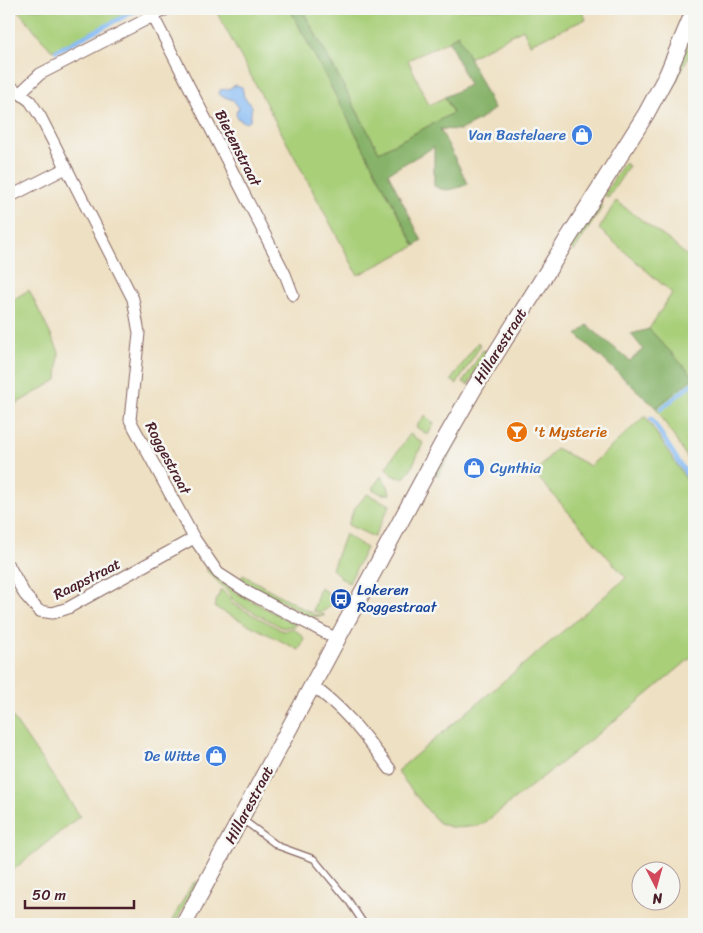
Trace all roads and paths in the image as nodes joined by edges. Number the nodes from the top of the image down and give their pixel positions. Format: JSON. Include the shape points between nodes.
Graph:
{"nodes":[{"id":1,"x":167,"y":9,"type":"edge"},
{"id":2,"x":694,"y":11,"type":"edge"},
{"id":3,"x":153,"y":16,"type":"junction"},
{"id":4,"x":9,"y":85,"type":"edge"},
{"id":5,"x":20,"y":93,"type":"junction"},
{"id":6,"x":66,"y":168,"type":"junction"},
{"id":7,"x":9,"y":197,"type":"edge"},
{"id":8,"x":293,"y":295,"type":"dead end"},
{"id":9,"x":194,"y":538,"type":"junction"},
{"id":10,"x":9,"y":566,"type":"edge"},
{"id":11,"x":337,"y":640,"type":"junction"},
{"id":12,"x":312,"y":686,"type":"junction"},
{"id":13,"x":390,"y":769,"type":"dead end"},
{"id":14,"x":241,"y":818,"type":"junction"},
{"id":15,"x":184,"y":924,"type":"edge"},
{"id":16,"x":364,"y":924,"type":"edge"}],
"edges":[{"from":1,"to":3,"type":"street"},
{"from":2,"to":11,"type":"main road","name":"Hillarestraat","via":[[667,75],[646,114],[473,390]]},
{"from":3,"to":5,"type":"street","via":[[40,74]]},
{"from":3,"to":8,"type":"street","name":"Bietenstraat"},
{"from":4,"to":5,"type":"street","name":"Roggestraat"},
{"from":5,"to":6,"type":"street","name":"Roggestraat","via":[[40,116]]},
{"from":6,"to":7,"type":"street"},
{"from":6,"to":9,"type":"street","name":"Roggestraat","via":[[133,299],[139,333],[130,420]]},
{"from":9,"to":10,"type":"street","name":"Raapstraat","via":[[68,608],[53,612],[39,611],[25,595]]},
{"from":9,"to":11,"type":"street","name":"Roggestraat","via":[[218,573]]},
{"from":11,"to":12,"type":"main road","name":"Hillarestraat"},
{"from":12,"to":13,"type":"street","via":[[327,696],[363,734]]},
{"from":12,"to":14,"type":"main road","name":"Hillarestraat"},
{"from":14,"to":15,"type":"main road","name":"Hillarestraat"},
{"from":14,"to":16,"type":"lane","via":[[278,846],[314,859]]}]}
